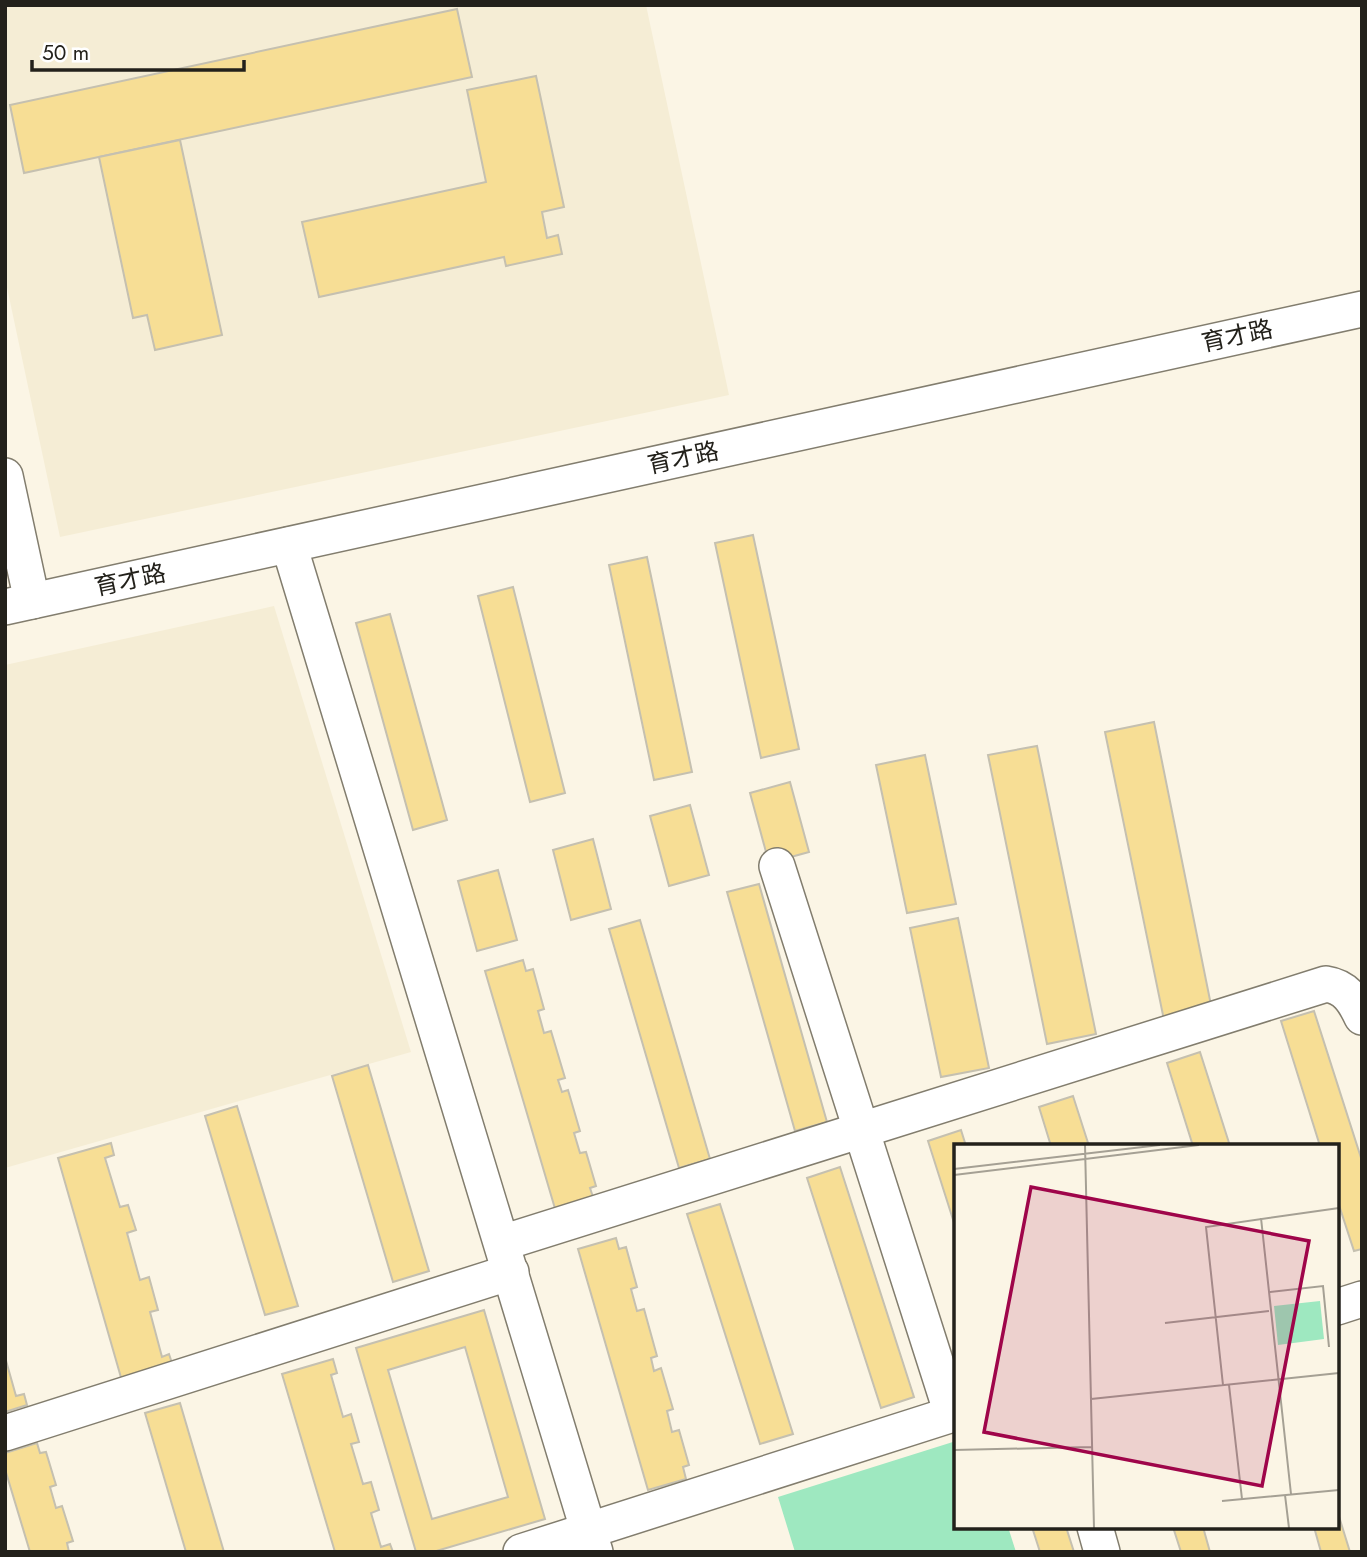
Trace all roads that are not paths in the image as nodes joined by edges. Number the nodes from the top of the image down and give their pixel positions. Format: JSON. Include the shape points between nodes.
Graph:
{"nodes":[{"id":1,"x":1362,"y":309,"type":"edge"},
{"id":2,"x":5,"y":476,"type":"edge"},
{"id":3,"x":289,"y":545,"type":"junction"},
{"id":4,"x":19,"y":604,"type":"edge"},
{"id":5,"x":777,"y":866,"type":"dead end"},
{"id":6,"x":1362,"y":1017,"type":"edge"},
{"id":7,"x":861,"y":1130,"type":"junction"},
{"id":8,"x":506,"y":1258,"type":"junction"},
{"id":9,"x":1362,"y":1299,"type":"edge"},
{"id":10,"x":1339,"y":1306,"type":"edge"},
{"id":11,"x":954,"y":1414,"type":"edge"},
{"id":12,"x":5,"y":1433,"type":"edge"},
{"id":13,"x":1096,"y":1529,"type":"edge"},
{"id":14,"x":592,"y":1541,"type":"edge"},
{"id":15,"x":521,"y":1552,"type":"edge"},
{"id":16,"x":1102,"y":1552,"type":"edge"}],
"edges":[{"from":1,"to":3,"type":"street","name":"育才路"},
{"from":2,"to":4,"type":"street"},
{"from":3,"to":4,"type":"street","name":"育才路"},
{"from":3,"to":8,"type":"street"},
{"from":5,"to":7,"type":"street"},
{"from":6,"to":7,"type":"street","via":[[1350,995],[1326,984]]},
{"from":7,"to":8,"type":"street"},
{"from":7,"to":11,"type":"street"},
{"from":8,"to":12,"type":"street"},
{"from":8,"to":14,"type":"street"},
{"from":9,"to":10,"type":"street"},
{"from":11,"to":14,"type":"street"},
{"from":13,"to":16,"type":"street"},
{"from":14,"to":15,"type":"street"}]}
